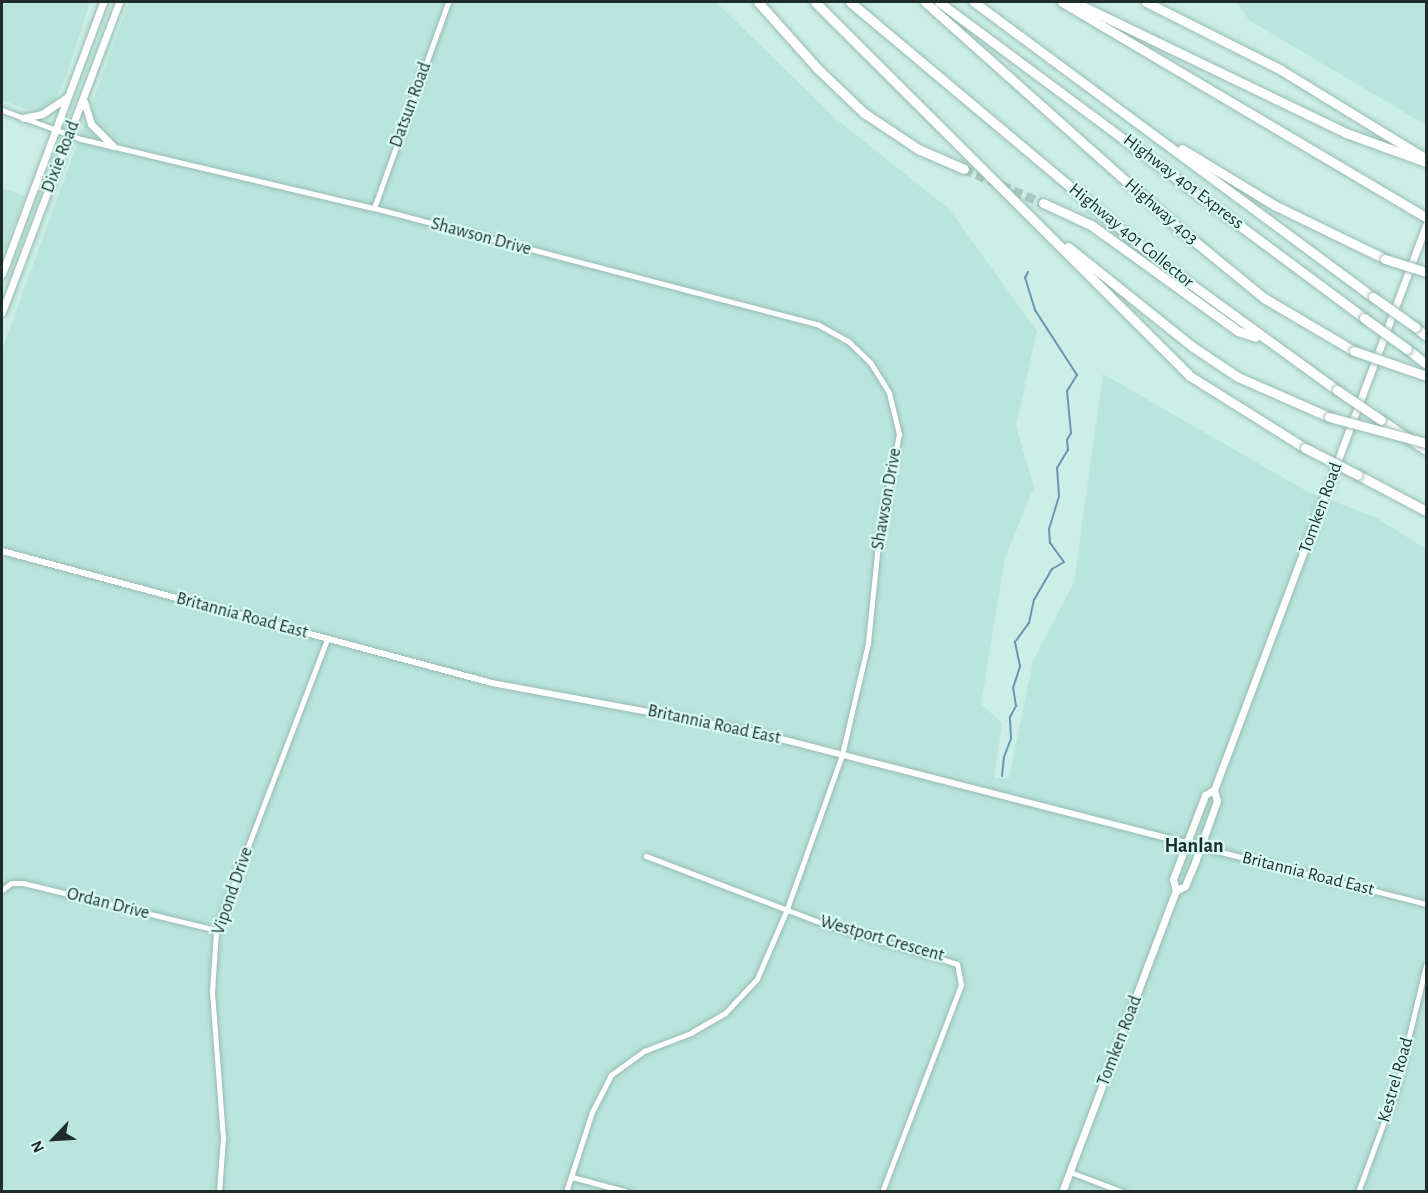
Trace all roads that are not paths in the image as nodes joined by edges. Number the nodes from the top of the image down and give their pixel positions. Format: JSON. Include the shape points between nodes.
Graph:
{"nodes":[{"id":1,"x":104,"y":2,"type":"edge"},
{"id":2,"x":118,"y":2,"type":"edge"},
{"id":3,"x":448,"y":2,"type":"edge"},
{"id":4,"x":758,"y":2,"type":"edge"},
{"id":5,"x":815,"y":2,"type":"edge"},
{"id":6,"x":850,"y":2,"type":"edge"},
{"id":7,"x":924,"y":2,"type":"edge"},
{"id":8,"x":939,"y":2,"type":"edge"},
{"id":9,"x":974,"y":2,"type":"edge"},
{"id":10,"x":1062,"y":2,"type":"edge"},
{"id":11,"x":1072,"y":2,"type":"edge"},
{"id":12,"x":1146,"y":2,"type":"edge"},
{"id":13,"x":68,"y":97,"type":"junction"},
{"id":14,"x":84,"y":98,"type":"junction"},
{"id":15,"x":1107,"y":101,"type":"junction"},
{"id":16,"x":2,"y":110,"type":"edge"},
{"id":17,"x":23,"y":118,"type":"junction"},
{"id":18,"x":54,"y":130,"type":"junction"},
{"id":19,"x":70,"y":135,"type":"junction"},
{"id":20,"x":113,"y":146,"type":"junction"},
{"id":21,"x":1424,"y":158,"type":"edge"},
{"id":22,"x":964,"y":169,"type":"tunnel mouth"},
{"id":23,"x":1043,"y":203,"type":"tunnel mouth"},
{"id":24,"x":374,"y":208,"type":"junction"},
{"id":25,"x":1426,"y":217,"type":"edge"},
{"id":26,"x":1038,"y":222,"type":"junction"},
{"id":27,"x":1426,"y":225,"type":"edge"},
{"id":28,"x":1426,"y":272,"type":"edge"},
{"id":29,"x":2,"y":274,"type":"edge"},
{"id":30,"x":2,"y":312,"type":"edge"},
{"id":31,"x":1426,"y":336,"type":"edge"},
{"id":32,"x":1263,"y":340,"type":"junction"},
{"id":33,"x":1426,"y":364,"type":"edge"},
{"id":34,"x":1426,"y":376,"type":"edge"},
{"id":35,"x":1426,"y":443,"type":"edge"},
{"id":36,"x":1426,"y":450,"type":"edge"},
{"id":37,"x":1426,"y":512,"type":"edge"},
{"id":38,"x":2,"y":551,"type":"edge"},
{"id":39,"x":327,"y":639,"type":"junction"},
{"id":40,"x":842,"y":755,"type":"junction"},
{"id":41,"x":1214,"y":790,"type":"junction"},
{"id":42,"x":1187,"y":843,"type":"junction"},
{"id":43,"x":1201,"y":847,"type":"junction"},
{"id":44,"x":646,"y":856,"type":"dead end"},
{"id":45,"x":2,"y":890,"type":"edge"},
{"id":46,"x":1176,"y":891,"type":"junction"},
{"id":47,"x":1426,"y":904,"type":"edge"},
{"id":48,"x":787,"y":909,"type":"junction"},
{"id":49,"x":216,"y":930,"type":"junction"},
{"id":50,"x":1426,"y":965,"type":"edge"},
{"id":51,"x":1070,"y":1172,"type":"junction"},
{"id":52,"x":572,"y":1177,"type":"junction"},
{"id":53,"x":219,"y":1191,"type":"edge"},
{"id":54,"x":566,"y":1191,"type":"edge"},
{"id":55,"x":628,"y":1191,"type":"edge"},
{"id":56,"x":882,"y":1191,"type":"edge"},
{"id":57,"x":1062,"y":1191,"type":"edge"},
{"id":58,"x":1123,"y":1191,"type":"edge"},
{"id":59,"x":1358,"y":1191,"type":"edge"}],
"edges":[{"from":1,"to":13,"type":"main road","name":"Dixie Road"},
{"from":2,"to":14,"type":"main road","name":"Dixie Road"},
{"from":3,"to":24,"type":"street","name":"Datsun Road"},
{"from":4,"to":22,"type":"highway","via":[[864,113],[918,149]]},
{"from":5,"to":26,"type":"highway"},
{"from":6,"to":32,"type":"highway","name":"Highway 401 Collector","via":[[1155,258]]},
{"from":7,"to":34,"type":"highway","name":"Highway 403","bridge":true,"via":[[1255,291],[1354,351]]},
{"from":8,"to":33,"type":"highway","name":"Highway 401 Express","bridge":true},
{"from":9,"to":15,"type":"highway","name":"Highway 401 Express"},
{"from":10,"to":25,"type":"highway"},
{"from":11,"to":21,"type":"highway","via":[[1275,100],[1399,153]]},
{"from":12,"to":21,"type":"highway","via":[[1290,75]]},
{"from":13,"to":17,"type":"main road","via":[[42,114]]},
{"from":13,"to":18,"type":"main road","name":"Dixie Road"},
{"from":14,"to":19,"type":"main road","name":"Dixie Road"},
{"from":14,"to":20,"type":"main road","via":[[91,124]]},
{"from":15,"to":28,"type":"highway","bridge":true,"via":[[1248,191],[1342,241]]},
{"from":15,"to":31,"type":"highway","name":"Highway 401 Express","bridge":true},
{"from":16,"to":17,"type":"street","name":"Shawson Drive"},
{"from":17,"to":18,"type":"street","name":"Shawson Drive"},
{"from":18,"to":19,"type":"street","name":"Shawson Drive"},
{"from":18,"to":29,"type":"main road","name":"Dixie Road"},
{"from":19,"to":20,"type":"street","name":"Shawson Drive"},
{"from":19,"to":30,"type":"main road","name":"Dixie Road"},
{"from":20,"to":24,"type":"street","name":"Shawson Drive"},
{"from":23,"to":32,"type":"highway","via":[[1090,225],[1238,331]]},
{"from":24,"to":40,"type":"street","name":"Shawson Drive","via":[[817,324],[848,341],[870,362],[889,393],[899,434],[878,544],[868,643]]},
{"from":26,"to":35,"type":"highway","bridge":true,"via":[[1149,313],[1238,377],[1329,417]]},
{"from":26,"to":37,"type":"highway","bridge":true,"via":[[1190,376],[1305,448]]},
{"from":27,"to":41,"type":"main road","name":"Tomken Road"},
{"from":32,"to":36,"type":"highway","name":"Highway 401 Collector","bridge":true},
{"from":38,"to":39,"type":"street","name":"Britannia Road East"},
{"from":39,"to":40,"type":"street","name":"Britannia Road East","via":[[492,683],[691,717]]},
{"from":39,"to":49,"type":"street","name":"Vipond Drive"},
{"from":40,"to":42,"type":"street","name":"Britannia Road East"},
{"from":40,"to":48,"type":"street","name":"Shawson Drive"},
{"from":41,"to":42,"type":"main road","name":"Tomken Road","via":[[1205,795]]},
{"from":41,"to":43,"type":"main road","name":"Tomken Road","via":[[1217,801]]},
{"from":42,"to":43,"type":"street","name":"Britannia Road East"},
{"from":42,"to":46,"type":"main road","name":"Tomken Road","via":[[1173,879]]},
{"from":43,"to":46,"type":"main road","name":"Tomken Road","via":[[1185,886]]},
{"from":43,"to":47,"type":"street","name":"Britannia Road East"},
{"from":44,"to":48,"type":"street","name":"Westport Crescent"},
{"from":45,"to":49,"type":"street","name":"Ordan Drive","via":[[11,883],[23,883]]},
{"from":46,"to":51,"type":"main road","name":"Tomken Road"},
{"from":48,"to":52,"type":"street","name":"Shawson Drive","via":[[757,979],[725,1013],[691,1033],[644,1051],[611,1075],[592,1112]]},
{"from":48,"to":56,"type":"street","name":"Westport Crescent","via":[[824,924],[951,959],[961,971],[961,985]]},
{"from":49,"to":53,"type":"street","name":"Vipond Drive","via":[[212,992],[223,1138]]},
{"from":50,"to":59,"type":"street","name":"Kestrel Road","via":[[1397,1086]]},
{"from":51,"to":57,"type":"main road","name":"Tomken Road"},
{"from":51,"to":58,"type":"street"},
{"from":52,"to":54,"type":"street","name":"Shawson Drive"},
{"from":52,"to":55,"type":"street"}]}
